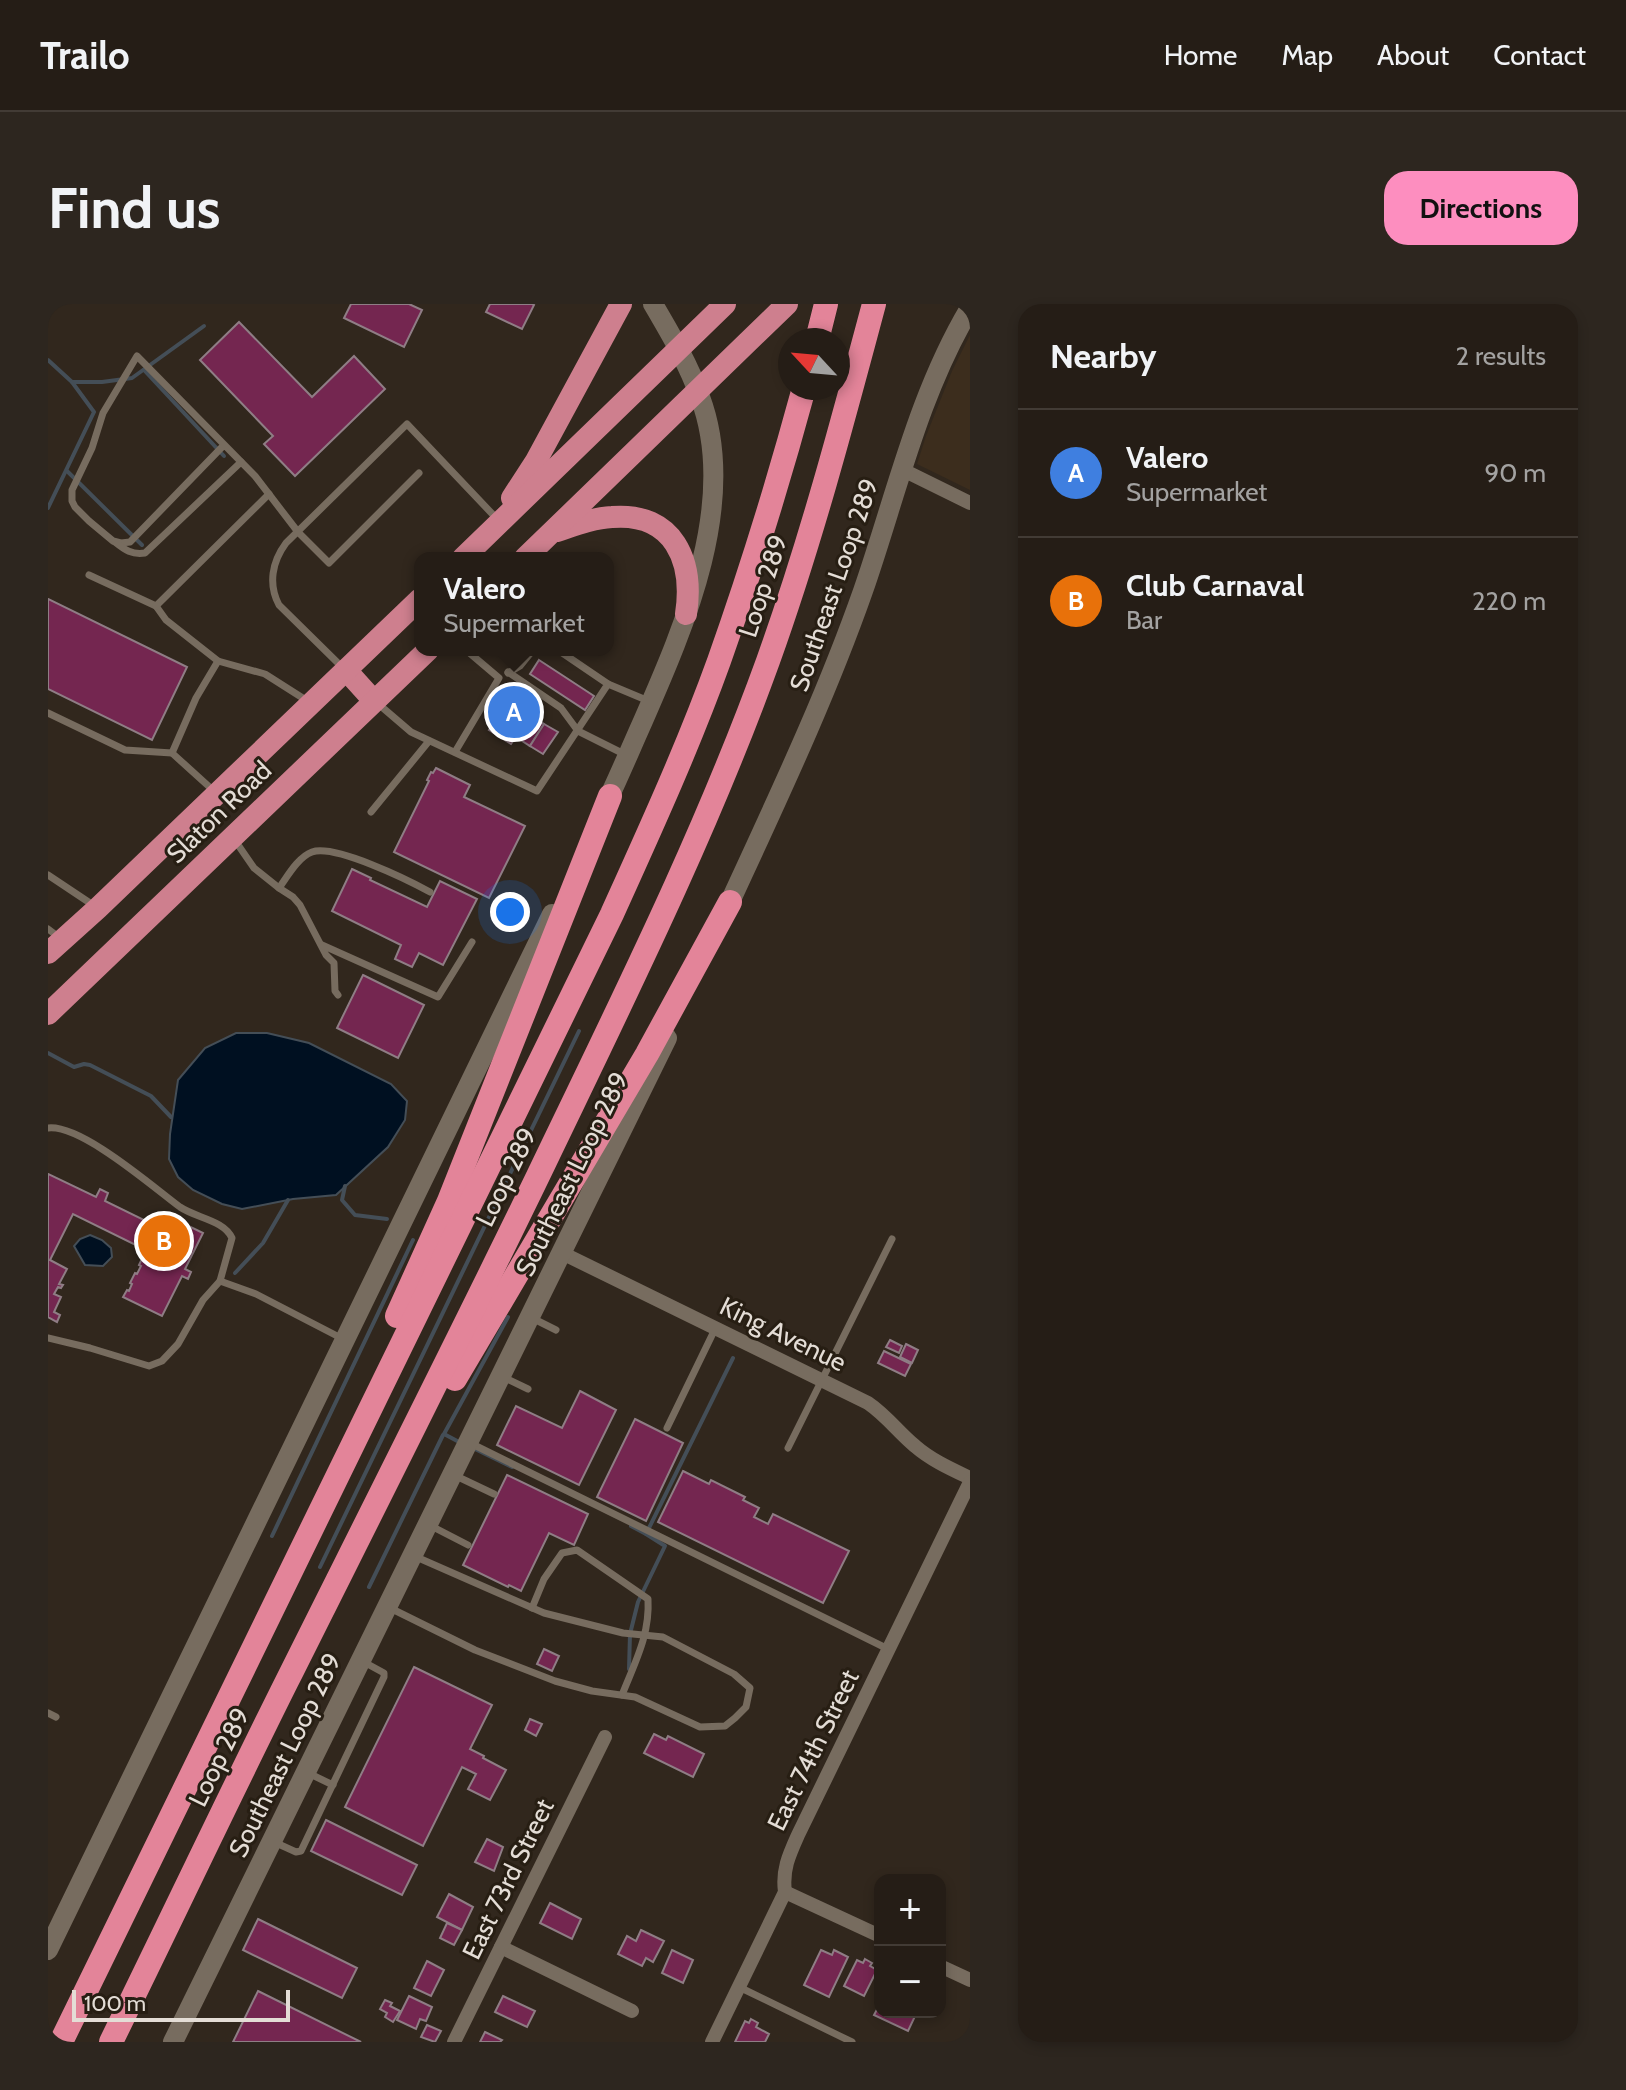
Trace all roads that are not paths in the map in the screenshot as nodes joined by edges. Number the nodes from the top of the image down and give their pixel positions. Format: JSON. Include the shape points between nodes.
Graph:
{"nodes":[{"id":1,"x":621,"y":304,"type":"edge"},
{"id":2,"x":653,"y":304,"type":"edge"},
{"id":3,"x":725,"y":304,"type":"edge"},
{"id":4,"x":787,"y":304,"type":"edge"},
{"id":5,"x":874,"y":304,"type":"edge"},
{"id":6,"x":970,"y":308,"type":"edge"},
{"id":7,"x":677,"y":349,"type":"junction"},
{"id":8,"x":698,"y":392,"type":"junction"},
{"id":9,"x":801,"y":400,"type":"edge"},
{"id":10,"x":224,"y":445,"type":"junction"},
{"id":11,"x":241,"y":462,"type":"junction"},
{"id":12,"x":901,"y":469,"type":"junction"},
{"id":13,"x":419,"y":473,"type":"dead end"},
{"id":14,"x":269,"y":494,"type":"junction"},
{"id":15,"x":970,"y":503,"type":"edge"},
{"id":16,"x":500,"y":522,"type":"junction"},
{"id":17,"x":298,"y":532,"type":"junction"},
{"id":18,"x":549,"y":534,"type":"junction"},
{"id":19,"x":113,"y":541,"type":"junction"},
{"id":20,"x":469,"y":552,"type":"edge"},
{"id":21,"x":531,"y":552,"type":"edge"},
{"id":22,"x":89,"y":575,"type":"dead end"},
{"id":23,"x":414,"y":605,"type":"edge"},
{"id":24,"x":156,"y":606,"type":"junction"},
{"id":25,"x":686,"y":614,"type":"junction"},
{"id":26,"x":422,"y":656,"type":"edge"},
{"id":27,"x":473,"y":656,"type":"edge"},
{"id":28,"x":528,"y":656,"type":"edge"},
{"id":29,"x":567,"y":656,"type":"edge"},
{"id":30,"x":218,"y":661,"type":"junction"},
{"id":31,"x":346,"y":670,"type":"junction"},
{"id":32,"x":508,"y":672,"type":"junction"},
{"id":33,"x":499,"y":678,"type":"junction"},
{"id":34,"x":608,"y":684,"type":"junction"},
{"id":35,"x":374,"y":701,"type":"junction"},
{"id":36,"x":651,"y":702,"type":"junction"},
{"id":37,"x":311,"y":703,"type":"junction"},
{"id":38,"x":48,"y":713,"type":"edge"},
{"id":39,"x":578,"y":731,"type":"junction"},
{"id":40,"x":429,"y":741,"type":"junction"},
{"id":41,"x":455,"y":752,"type":"junction"},
{"id":42,"x":172,"y":753,"type":"junction"},
{"id":43,"x":628,"y":756,"type":"junction"},
{"id":44,"x":217,"y":794,"type":"junction"},
{"id":45,"x":610,"y":796,"type":"junction"},
{"id":46,"x":371,"y":812,"type":"dead end"},
{"id":47,"x":233,"y":838,"type":"junction"},
{"id":48,"x":48,"y":875,"type":"edge"},
{"id":49,"x":279,"y":888,"type":"junction"},
{"id":50,"x":430,"y":892,"type":"dead end"},
{"id":51,"x":730,"y":902,"type":"junction"},
{"id":52,"x":98,"y":908,"type":"junction"},
{"id":53,"x":53,"y":941,"type":"edge"},
{"id":54,"x":472,"y":942,"type":"dead end"},
{"id":55,"x":322,"y":945,"type":"junction"},
{"id":56,"x":338,"y":995,"type":"dead end"},
{"id":57,"x":48,"y":1014,"type":"edge"},
{"id":58,"x":48,"y":1128,"type":"edge"},
{"id":59,"x":892,"y":1239,"type":"dead end"},
{"id":60,"x":562,"y":1253,"type":"junction"},
{"id":61,"x":220,"y":1281,"type":"junction"},
{"id":62,"x":530,"y":1317,"type":"junction"},
{"id":63,"x":716,"y":1328,"type":"junction"},
{"id":64,"x":556,"y":1330,"type":"dead end"},
{"id":65,"x":48,"y":1338,"type":"edge"},
{"id":66,"x":345,"y":1340,"type":"junction"},
{"id":67,"x":501,"y":1376,"type":"junction"},
{"id":68,"x":822,"y":1380,"type":"junction"},
{"id":69,"x":528,"y":1389,"type":"dead end"},
{"id":70,"x":667,"y":1428,"type":"dead end"},
{"id":71,"x":468,"y":1442,"type":"junction"},
{"id":72,"x":788,"y":1448,"type":"dead end"},
{"id":73,"x":452,"y":1475,"type":"junction"},
{"id":74,"x":970,"y":1480,"type":"edge"},
{"id":75,"x":494,"y":1494,"type":"dead end"},
{"id":76,"x":427,"y":1524,"type":"junction"},
{"id":77,"x":468,"y":1545,"type":"dead end"},
{"id":78,"x":412,"y":1555,"type":"junction"},
{"id":79,"x":387,"y":1606,"type":"junction"},
{"id":80,"x":532,"y":1608,"type":"junction"},
{"id":81,"x":646,"y":1635,"type":"junction"},
{"id":82,"x":888,"y":1649,"type":"junction"},
{"id":83,"x":360,"y":1660,"type":"junction"},
{"id":84,"x":245,"y":1665,"type":"junction"},
{"id":85,"x":285,"y":1684,"type":"junction"},
{"id":86,"x":622,"y":1695,"type":"junction"},
{"id":87,"x":605,"y":1737,"type":"dead end"},
{"id":88,"x":306,"y":1772,"type":"junction"},
{"id":89,"x":333,"y":1785,"type":"junction"},
{"id":90,"x":272,"y":1841,"type":"junction"},
{"id":91,"x":785,"y":1892,"type":"junction"},
{"id":92,"x":874,"y":1933,"type":"edge"},
{"id":93,"x":501,"y":1947,"type":"junction"},
{"id":94,"x":48,"y":1950,"type":"edge"},
{"id":95,"x":946,"y":1969,"type":"edge"},
{"id":96,"x":970,"y":1980,"type":"edge"},
{"id":97,"x":739,"y":1987,"type":"junction"},
{"id":98,"x":632,"y":2011,"type":"dead end"},
{"id":99,"x":61,"y":2042,"type":"edge"},
{"id":100,"x":111,"y":2042,"type":"edge"},
{"id":101,"x":173,"y":2042,"type":"edge"},
{"id":102,"x":454,"y":2042,"type":"edge"},
{"id":103,"x":712,"y":2042,"type":"edge"},
{"id":104,"x":852,"y":2042,"type":"edge"}],
"edges":[{"from":1,"to":16,"type":"highway"},
{"from":2,"to":7,"type":"main road"},
{"from":3,"to":7,"type":"highway"},
{"from":4,"to":8,"type":"highway"},
{"from":5,"to":85,"type":"highway","name":"Loop 289","via":[[798,572],[695,843],[494,1266]]},
{"from":6,"to":12,"type":"main road","name":"Southeast Loop 289","via":[[932,384]]},
{"from":7,"to":8,"type":"main road"},
{"from":7,"to":16,"type":"highway"},
{"from":8,"to":18,"type":"highway"},
{"from":8,"to":25,"type":"main road","via":[[711,443],[712,498],[704,556]]},
{"from":9,"to":84,"type":"highway","name":"Loop 289","via":[[719,663],[665,796]]},
{"from":10,"to":11,"type":"lane"},
{"from":10,"to":19,"type":"lane","via":[[130,542]]},
{"from":10,"to":19,"type":"lane","via":[[137,356],[103,413],[72,490],[75,507]]},
{"from":11,"to":14,"type":"lane"},
{"from":11,"to":19,"type":"lane","via":[[145,553],[136,555]]},
{"from":12,"to":15,"type":"street"},
{"from":12,"to":51,"type":"main road","name":"Southeast Loop 289","via":[[831,677]]},
{"from":13,"to":17,"type":"lane","via":[[329,563]]},
{"from":14,"to":17,"type":"lane"},
{"from":14,"to":24,"type":"lane"},
{"from":16,"to":17,"type":"lane","via":[[407,424]]},
{"from":16,"to":20,"type":"highway"},
{"from":17,"to":31,"type":"lane","via":[[279,552],[274,595]]},
{"from":18,"to":21,"type":"highway"},
{"from":18,"to":25,"type":"highway","via":[[611,517],[634,517],[659,527],[685,563]]},
{"from":22,"to":24,"type":"lane"},
{"from":23,"to":31,"type":"highway","name":"Slaton Road"},
{"from":24,"to":30,"type":"lane"},
{"from":25,"to":36,"type":"main road"},
{"from":26,"to":35,"type":"highway","name":"Slaton Road"},
{"from":27,"to":33,"type":"lane"},
{"from":28,"to":32,"type":"lane"},
{"from":29,"to":34,"type":"lane"},
{"from":30,"to":37,"type":"lane","via":[[265,674]]},
{"from":30,"to":42,"type":"lane"},
{"from":31,"to":35,"type":"highway"},
{"from":31,"to":37,"type":"highway","name":"Slaton Road"},
{"from":32,"to":33,"type":"lane"},
{"from":32,"to":39,"type":"lane","via":[[561,708]]},
{"from":33,"to":41,"type":"lane"},
{"from":34,"to":36,"type":"lane"},
{"from":34,"to":39,"type":"lane"},
{"from":35,"to":40,"type":"lane"},
{"from":35,"to":47,"type":"highway","name":"Slaton Road"},
{"from":36,"to":43,"type":"main road"},
{"from":37,"to":44,"type":"highway","name":"Slaton Road"},
{"from":38,"to":42,"type":"lane","via":[[125,750]]},
{"from":39,"to":41,"type":"lane","via":[[537,791]]},
{"from":39,"to":43,"type":"lane"},
{"from":40,"to":41,"type":"lane"},
{"from":40,"to":46,"type":"lane"},
{"from":42,"to":44,"type":"lane"},
{"from":43,"to":45,"type":"main road"},
{"from":44,"to":52,"type":"highway","name":"Slaton Road"},
{"from":45,"to":66,"type":"main road"},
{"from":45,"to":84,"type":"highway","via":[[449,1201],[305,1515]]},
{"from":47,"to":49,"type":"lane","via":[[250,864]]},
{"from":47,"to":57,"type":"highway","name":"Slaton Road"},
{"from":48,"to":52,"type":"lane"},
{"from":49,"to":50,"type":"lane","via":[[297,863],[312,852],[328,852],[369,863]]},
{"from":49,"to":55,"type":"lane","via":[[300,905]]},
{"from":51,"to":60,"type":"main road","name":"Southeast Loop 289"},
{"from":51,"to":85,"type":"highway","via":[[405,1467],[328,1626]]},
{"from":52,"to":53,"type":"highway","name":"Slaton Road"},
{"from":54,"to":55,"type":"lane","via":[[438,997]]},
{"from":55,"to":56,"type":"lane","via":[[334,963]]},
{"from":58,"to":61,"type":"lane","via":[[92,1144],[184,1210],[226,1228],[232,1238]]},
{"from":59,"to":68,"type":"lane"},
{"from":60,"to":62,"type":"main road","name":"Southeast Loop 289"},
{"from":60,"to":63,"type":"street","name":"King Avenue"},
{"from":61,"to":65,"type":"lane","via":[[178,1344],[149,1366]]},
{"from":61,"to":66,"type":"lane"},
{"from":62,"to":64,"type":"lane"},
{"from":62,"to":67,"type":"main road","name":"Southeast Loop 289"},
{"from":63,"to":68,"type":"street","name":"King Avenue"},
{"from":63,"to":70,"type":"lane"},
{"from":66,"to":94,"type":"main road"},
{"from":67,"to":69,"type":"lane"},
{"from":67,"to":71,"type":"main road","name":"Southeast Loop 289"},
{"from":68,"to":72,"type":"lane"},
{"from":68,"to":74,"type":"street","name":"King Avenue","via":[[868,1403],[926,1455]]},
{"from":71,"to":73,"type":"main road","name":"Southeast Loop 289"},
{"from":71,"to":82,"type":"lane"},
{"from":73,"to":75,"type":"lane"},
{"from":73,"to":76,"type":"main road","name":"Southeast Loop 289"},
{"from":74,"to":82,"type":"street","name":"East 74th Street"},
{"from":76,"to":77,"type":"lane"},
{"from":76,"to":78,"type":"main road","name":"Southeast Loop 289"},
{"from":78,"to":79,"type":"main road","name":"Southeast Loop 289"},
{"from":78,"to":80,"type":"lane"},
{"from":79,"to":83,"type":"main road","name":"Southeast Loop 289"},
{"from":79,"to":86,"type":"lane","via":[[475,1650],[555,1681]]},
{"from":80,"to":81,"type":"lane"},
{"from":80,"to":81,"type":"lane","via":[[562,1553],[577,1550],[648,1599]]},
{"from":81,"to":86,"type":"lane"},
{"from":81,"to":86,"type":"lane","via":[[663,1637],[734,1674],[750,1688],[746,1707],[725,1726],[700,1727]]},
{"from":82,"to":91,"type":"street","name":"East 74th Street","via":[[786,1861]]},
{"from":83,"to":88,"type":"main road","name":"Southeast Loop 289"},
{"from":83,"to":89,"type":"lane","via":[[384,1677]]},
{"from":84,"to":99,"type":"highway","name":"Loop 289"},
{"from":85,"to":100,"type":"highway","name":"Loop 289"},
{"from":87,"to":93,"type":"street","name":"East 73rd Street"},
{"from":88,"to":89,"type":"lane"},
{"from":88,"to":90,"type":"main road","name":"Southeast Loop 289"},
{"from":89,"to":90,"type":"lane","via":[[301,1851]]},
{"from":90,"to":101,"type":"main road","name":"Southeast Loop 289"},
{"from":91,"to":92,"type":"street"},
{"from":91,"to":97,"type":"street","name":"East 74th Street"},
{"from":93,"to":98,"type":"street"},
{"from":93,"to":102,"type":"street","name":"East 73rd Street"},
{"from":95,"to":96,"type":"street"},
{"from":97,"to":103,"type":"street","name":"East 74th Street"},
{"from":97,"to":104,"type":"lane"}]}
